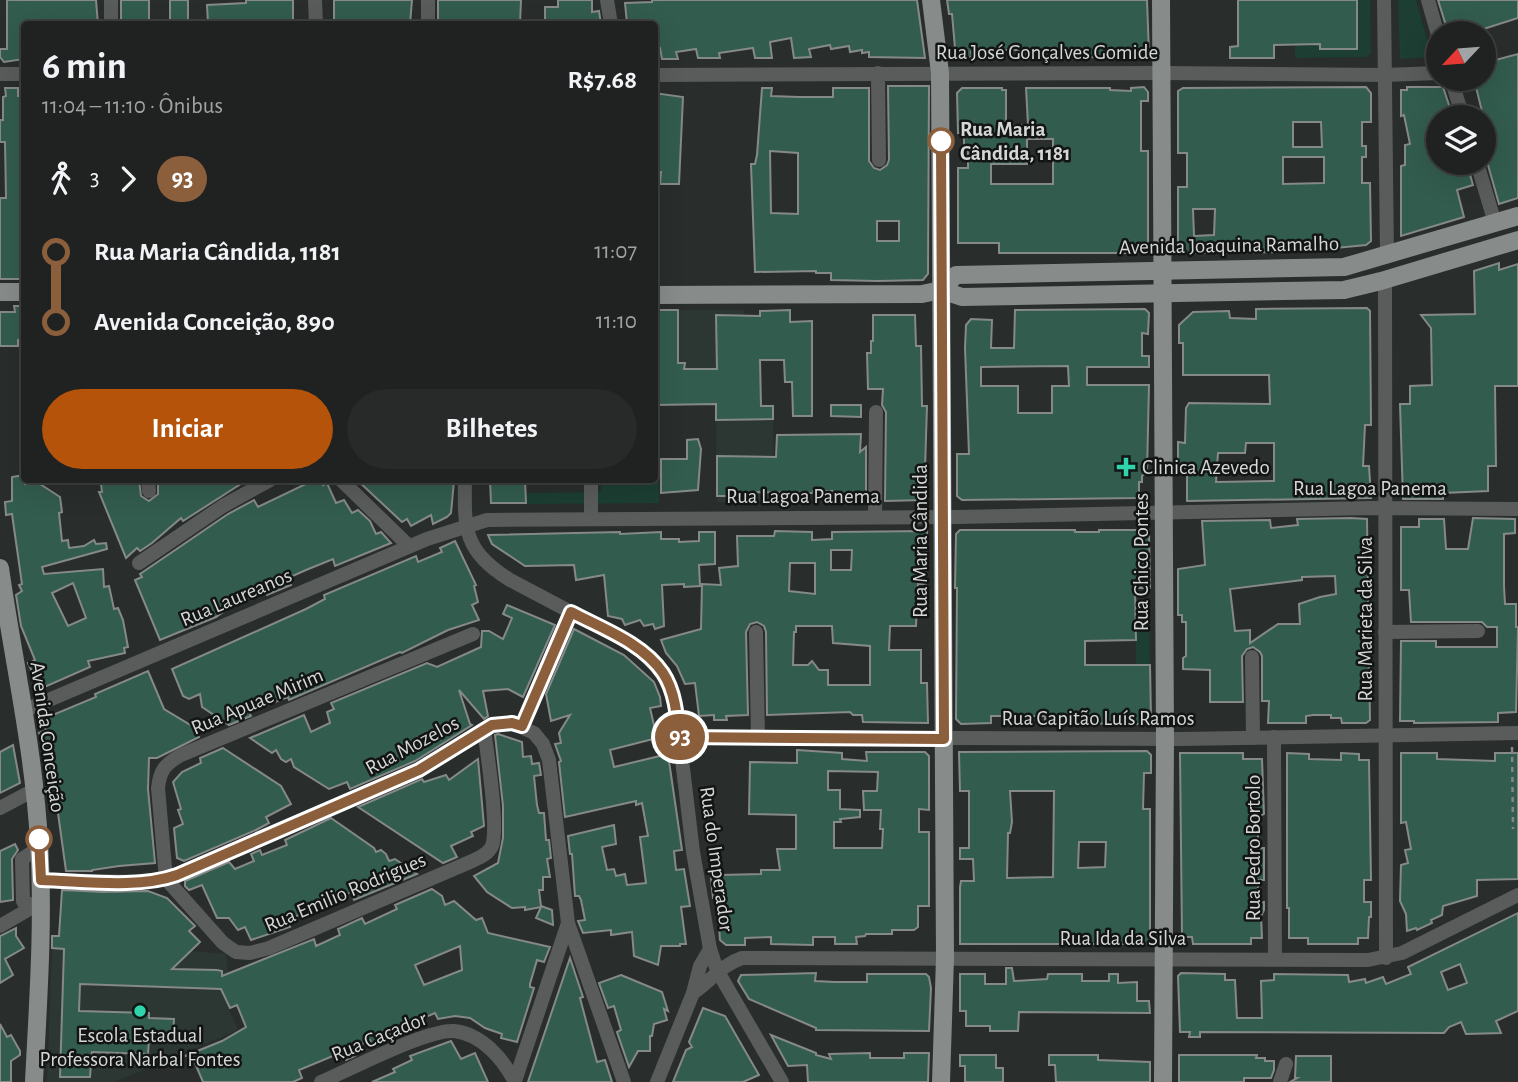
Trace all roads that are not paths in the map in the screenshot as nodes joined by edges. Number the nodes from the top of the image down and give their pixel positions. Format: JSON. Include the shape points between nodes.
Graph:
{"nodes":[{"id":1,"x":111,"y":0,"type":"edge"},
{"id":2,"x":315,"y":0,"type":"edge"},
{"id":3,"x":428,"y":0,"type":"edge"},
{"id":4,"x":607,"y":0,"type":"edge"},
{"id":5,"x":931,"y":0,"type":"edge"},
{"id":6,"x":1161,"y":0,"type":"edge"},
{"id":7,"x":1384,"y":0,"type":"edge"},
{"id":8,"x":1428,"y":0,"type":"edge"},
{"id":9,"x":111,"y":21,"type":"edge"},
{"id":10,"x":316,"y":21,"type":"edge"},
{"id":11,"x":428,"y":21,"type":"edge"},
{"id":12,"x":610,"y":21,"type":"edge"},
{"id":13,"x":1434,"y":21,"type":"edge"},
{"id":14,"x":878,"y":73,"type":"junction"},
{"id":15,"x":940,"y":73,"type":"junction"},
{"id":16,"x":1162,"y":73,"type":"junction"},
{"id":17,"x":1426,"y":73,"type":"edge"},
{"id":18,"x":0,"y":74,"type":"edge"},
{"id":19,"x":21,"y":74,"type":"edge"},
{"id":20,"x":658,"y":75,"type":"edge"},
{"id":21,"x":1385,"y":75,"type":"junction"},
{"id":22,"x":879,"y":160,"type":"dead end"},
{"id":23,"x":1481,"y":175,"type":"edge"},
{"id":24,"x":1518,"y":216,"type":"edge"},
{"id":25,"x":1495,"y":223,"type":"junction"},
{"id":26,"x":1518,"y":240,"type":"edge"},
{"id":27,"x":1387,"y":255,"type":"junction"},
{"id":28,"x":1161,"y":269,"type":"junction"},
{"id":29,"x":1385,"y":280,"type":"junction"},
{"id":30,"x":942,"y":290,"type":"junction"},
{"id":31,"x":0,"y":292,"type":"edge"},
{"id":32,"x":21,"y":292,"type":"edge"},
{"id":33,"x":1161,"y":293,"type":"junction"},
{"id":34,"x":658,"y":295,"type":"edge"},
{"id":35,"x":876,"y":412,"type":"dead end"},
{"id":36,"x":265,"y":483,"type":"edge"},
{"id":37,"x":344,"y":483,"type":"edge"},
{"id":38,"x":465,"y":483,"type":"edge"},
{"id":39,"x":591,"y":483,"type":"edge"},
{"id":40,"x":1386,"y":508,"type":"junction"},
{"id":41,"x":1518,"y":509,"type":"edge"},
{"id":42,"x":1164,"y":512,"type":"junction"},
{"id":43,"x":875,"y":517,"type":"junction"},
{"id":44,"x":943,"y":517,"type":"junction"},
{"id":45,"x":591,"y":518,"type":"junction"},
{"id":46,"x":467,"y":525,"type":"junction"},
{"id":47,"x":409,"y":546,"type":"junction"},
{"id":48,"x":139,"y":563,"type":"dead end"},
{"id":49,"x":0,"y":568,"type":"edge"},
{"id":50,"x":571,"y":612,"type":"junction"},
{"id":51,"x":1478,"y":631,"type":"dead end"},
{"id":52,"x":757,"y":632,"type":"dead end"},
{"id":53,"x":1385,"y":632,"type":"junction"},
{"id":54,"x":473,"y":634,"type":"dead end"},
{"id":55,"x":1252,"y":657,"type":"dead end"},
{"id":56,"x":23,"y":711,"type":"junction"},
{"id":57,"x":522,"y":726,"type":"junction"},
{"id":58,"x":484,"y":729,"type":"junction"},
{"id":59,"x":1515,"y":733,"type":"edge"},
{"id":60,"x":1386,"y":735,"type":"junction"},
{"id":61,"x":679,"y":737,"type":"junction"},
{"id":62,"x":1274,"y":737,"type":"junction"},
{"id":63,"x":758,"y":738,"type":"junction"},
{"id":64,"x":1253,"y":738,"type":"junction"},
{"id":65,"x":944,"y":739,"type":"junction"},
{"id":66,"x":1165,"y":740,"type":"junction"},
{"id":67,"x":34,"y":790,"type":"junction"},
{"id":68,"x":0,"y":808,"type":"edge"},
{"id":69,"x":40,"y":847,"type":"junction"},
{"id":70,"x":166,"y":878,"type":"junction"},
{"id":71,"x":41,"y":880,"type":"junction"},
{"id":72,"x":1518,"y":895,"type":"edge"},
{"id":73,"x":38,"y":904,"type":"junction"},
{"id":74,"x":568,"y":923,"type":"junction"},
{"id":75,"x":0,"y":926,"type":"edge"},
{"id":76,"x":710,"y":949,"type":"junction"},
{"id":77,"x":945,"y":958,"type":"junction"},
{"id":78,"x":1164,"y":958,"type":"junction"},
{"id":79,"x":1387,"y":958,"type":"junction"},
{"id":80,"x":1275,"y":959,"type":"junction"},
{"id":81,"x":717,"y":970,"type":"junction"},
{"id":82,"x":693,"y":993,"type":"junction"},
{"id":83,"x":1286,"y":1065,"type":"dead end"},
{"id":84,"x":515,"y":1081,"type":"edge"},
{"id":85,"x":34,"y":1082,"type":"edge"},
{"id":86,"x":321,"y":1082,"type":"edge"},
{"id":87,"x":624,"y":1082,"type":"edge"},
{"id":88,"x":657,"y":1082,"type":"edge"},
{"id":89,"x":782,"y":1082,"type":"edge"},
{"id":90,"x":941,"y":1082,"type":"edge"},
{"id":91,"x":1163,"y":1082,"type":"edge"},
{"id":92,"x":1280,"y":1082,"type":"edge"}],
"edges":[{"from":1,"to":9,"type":"street"},
{"from":2,"to":10,"type":"street"},
{"from":3,"to":11,"type":"street"},
{"from":4,"to":12,"type":"street"},
{"from":5,"to":15,"type":"main road","name":"Rua Maria Cândida"},
{"from":6,"to":16,"type":"main road","name":"Rua Chico Pontes"},
{"from":7,"to":21,"type":"street"},
{"from":8,"to":13,"type":"street"},
{"from":14,"to":15,"type":"street","name":"Rua José Gonçalves Gomide"},
{"from":14,"to":20,"type":"street","name":"Rua José Gonçalves Gomide"},
{"from":14,"to":22,"type":"street"},
{"from":15,"to":16,"type":"street","name":"Rua José Gonçalves Gomide"},
{"from":15,"to":30,"type":"main road","name":"Rua Maria Cândida"},
{"from":16,"to":21,"type":"street","name":"Rua José Gonçalves Gomide"},
{"from":16,"to":28,"type":"main road","name":"Rua Chico Pontes"},
{"from":17,"to":21,"type":"street","name":"Rua José Gonçalves Gomide"},
{"from":18,"to":19,"type":"street"},
{"from":21,"to":27,"type":"street"},
{"from":23,"to":25,"type":"street"},
{"from":24,"to":25,"type":"main road","name":"Avenida Joaquina Ramalho"},
{"from":25,"to":27,"type":"main road","name":"Avenida Joaquina Ramalho"},
{"from":26,"to":29,"type":"main road","name":"Avenida Joaquina Ramalho"},
{"from":27,"to":28,"type":"main road","name":"Avenida Joaquina Ramalho","via":[[1344,267]]},
{"from":28,"to":30,"type":"main road","name":"Avenida Joaquina Ramalho","via":[[956,275]]},
{"from":28,"to":33,"type":"main road","name":"Rua Chico Pontes"},
{"from":29,"to":33,"type":"main road","name":"Avenida Joaquina Ramalho","via":[[1344,290]]},
{"from":29,"to":40,"type":"street","name":"Rua Marieta da Silva"},
{"from":30,"to":33,"type":"main road","name":"Avenida Joaquina Ramalho","via":[[962,297]]},
{"from":30,"to":34,"type":"main road","name":"Avenida Joaquina Ramalho","via":[[901,295]]},
{"from":30,"to":44,"type":"main road","name":"Rua Maria Cândida"},
{"from":31,"to":32,"type":"main road"},
{"from":33,"to":42,"type":"main road","name":"Rua Chico Pontes"},
{"from":35,"to":43,"type":"street"},
{"from":36,"to":48,"type":"street"},
{"from":37,"to":47,"type":"street"},
{"from":38,"to":46,"type":"street","name":"Rua do Imperador"},
{"from":39,"to":45,"type":"street"},
{"from":40,"to":41,"type":"street","name":"Rua Lagoa Panema"},
{"from":40,"to":42,"type":"street","name":"Rua Lagoa Panema"},
{"from":40,"to":53,"type":"street","name":"Rua Marieta da Silva"},
{"from":42,"to":44,"type":"street","name":"Rua Lagoa Panema"},
{"from":42,"to":66,"type":"main road","name":"Rua Chico Pontes"},
{"from":43,"to":44,"type":"street","name":"Rua Lagoa Panema"},
{"from":43,"to":45,"type":"street","name":"Rua Lagoa Panema"},
{"from":44,"to":65,"type":"main road","name":"Rua Maria Cândida"},
{"from":45,"to":46,"type":"street","name":"Rua Lagoa Panema","via":[[501,519]]},
{"from":46,"to":47,"type":"street","name":"Rua Laureanos"},
{"from":46,"to":50,"type":"street","name":"Rua do Imperador","via":[[473,548],[492,568]]},
{"from":47,"to":56,"type":"street","name":"Rua Laureanos"},
{"from":49,"to":56,"type":"main road","name":"Avenida Conceição"},
{"from":50,"to":57,"type":"street"},
{"from":50,"to":61,"type":"street","name":"Rua do Imperador","via":[[634,645],[663,672],[674,698]]},
{"from":51,"to":53,"type":"street"},
{"from":52,"to":63,"type":"street"},
{"from":53,"to":60,"type":"street","name":"Rua Marieta da Silva"},
{"from":54,"to":70,"type":"street","name":"Rua Apuae Mirim","via":[[165,765],[158,788]]},
{"from":55,"to":64,"type":"street"},
{"from":56,"to":67,"type":"main road","name":"Avenida Conceição"},
{"from":57,"to":58,"type":"street","name":"Rua Mozelos","via":[[504,723]]},
{"from":57,"to":74,"type":"street","via":[[539,738],[549,760]]},
{"from":58,"to":70,"type":"street","name":"Rua Mozelos","via":[[419,770]]},
{"from":58,"to":70,"type":"street","name":"Rua Emilio Rodrigues","via":[[494,827],[486,854],[250,953],[236,952],[223,943]]},
{"from":59,"to":60,"type":"street","name":"Rua Capitão Luís Ramos"},
{"from":60,"to":62,"type":"street","name":"Rua Capitão Luís Ramos"},
{"from":60,"to":79,"type":"street","name":"Rua Marieta da Silva"},
{"from":61,"to":63,"type":"street","name":"Rua Capitão Luís Ramos"},
{"from":61,"to":76,"type":"street","name":"Rua do Imperador"},
{"from":62,"to":64,"type":"street","name":"Rua Capitão Luís Ramos"},
{"from":62,"to":80,"type":"street","name":"Rua Pedro Bortolo"},
{"from":63,"to":65,"type":"street","name":"Rua Capitão Luís Ramos"},
{"from":64,"to":66,"type":"street","name":"Rua Capitão Luís Ramos"},
{"from":65,"to":66,"type":"street","name":"Rua Capitão Luís Ramos"},
{"from":65,"to":77,"type":"main road","name":"Rua Maria Cândida"},
{"from":66,"to":78,"type":"main road","name":"Rua Chico Pontes"},
{"from":67,"to":68,"type":"street"},
{"from":67,"to":69,"type":"main road","name":"Avenida Conceição"},
{"from":69,"to":71,"type":"main road","name":"Avenida Conceição"},
{"from":69,"to":73,"type":"street","via":[[22,859],[23,901]]},
{"from":70,"to":71,"type":"street","name":"Rua Mozelos","via":[[138,882]]},
{"from":71,"to":73,"type":"main road","name":"Avenida Conceição"},
{"from":72,"to":79,"type":"street","name":"Rua Ida da Silva"},
{"from":73,"to":75,"type":"street"},
{"from":73,"to":85,"type":"main road","name":"Avenida Conceição"},
{"from":74,"to":84,"type":"street"},
{"from":74,"to":87,"type":"street"},
{"from":76,"to":81,"type":"street","name":"Rua do Imperador"},
{"from":76,"to":82,"type":"street"},
{"from":77,"to":78,"type":"street","name":"Rua Ida da Silva"},
{"from":77,"to":81,"type":"street","name":"Rua Ida da Silva","via":[[742,958]]},
{"from":77,"to":90,"type":"main road","name":"Rua Maria Cândida"},
{"from":78,"to":80,"type":"street","name":"Rua Ida da Silva"},
{"from":78,"to":91,"type":"main road","name":"Rua Chico Pontes"},
{"from":79,"to":80,"type":"street","name":"Rua Ida da Silva"},
{"from":81,"to":82,"type":"street"},
{"from":81,"to":89,"type":"street","name":"Rua do Imperador"},
{"from":82,"to":88,"type":"street"},
{"from":83,"to":92,"type":"street"},
{"from":84,"to":86,"type":"street","name":"Rua Caçador","via":[[486,1045],[453,1031],[409,1043]]}]}
